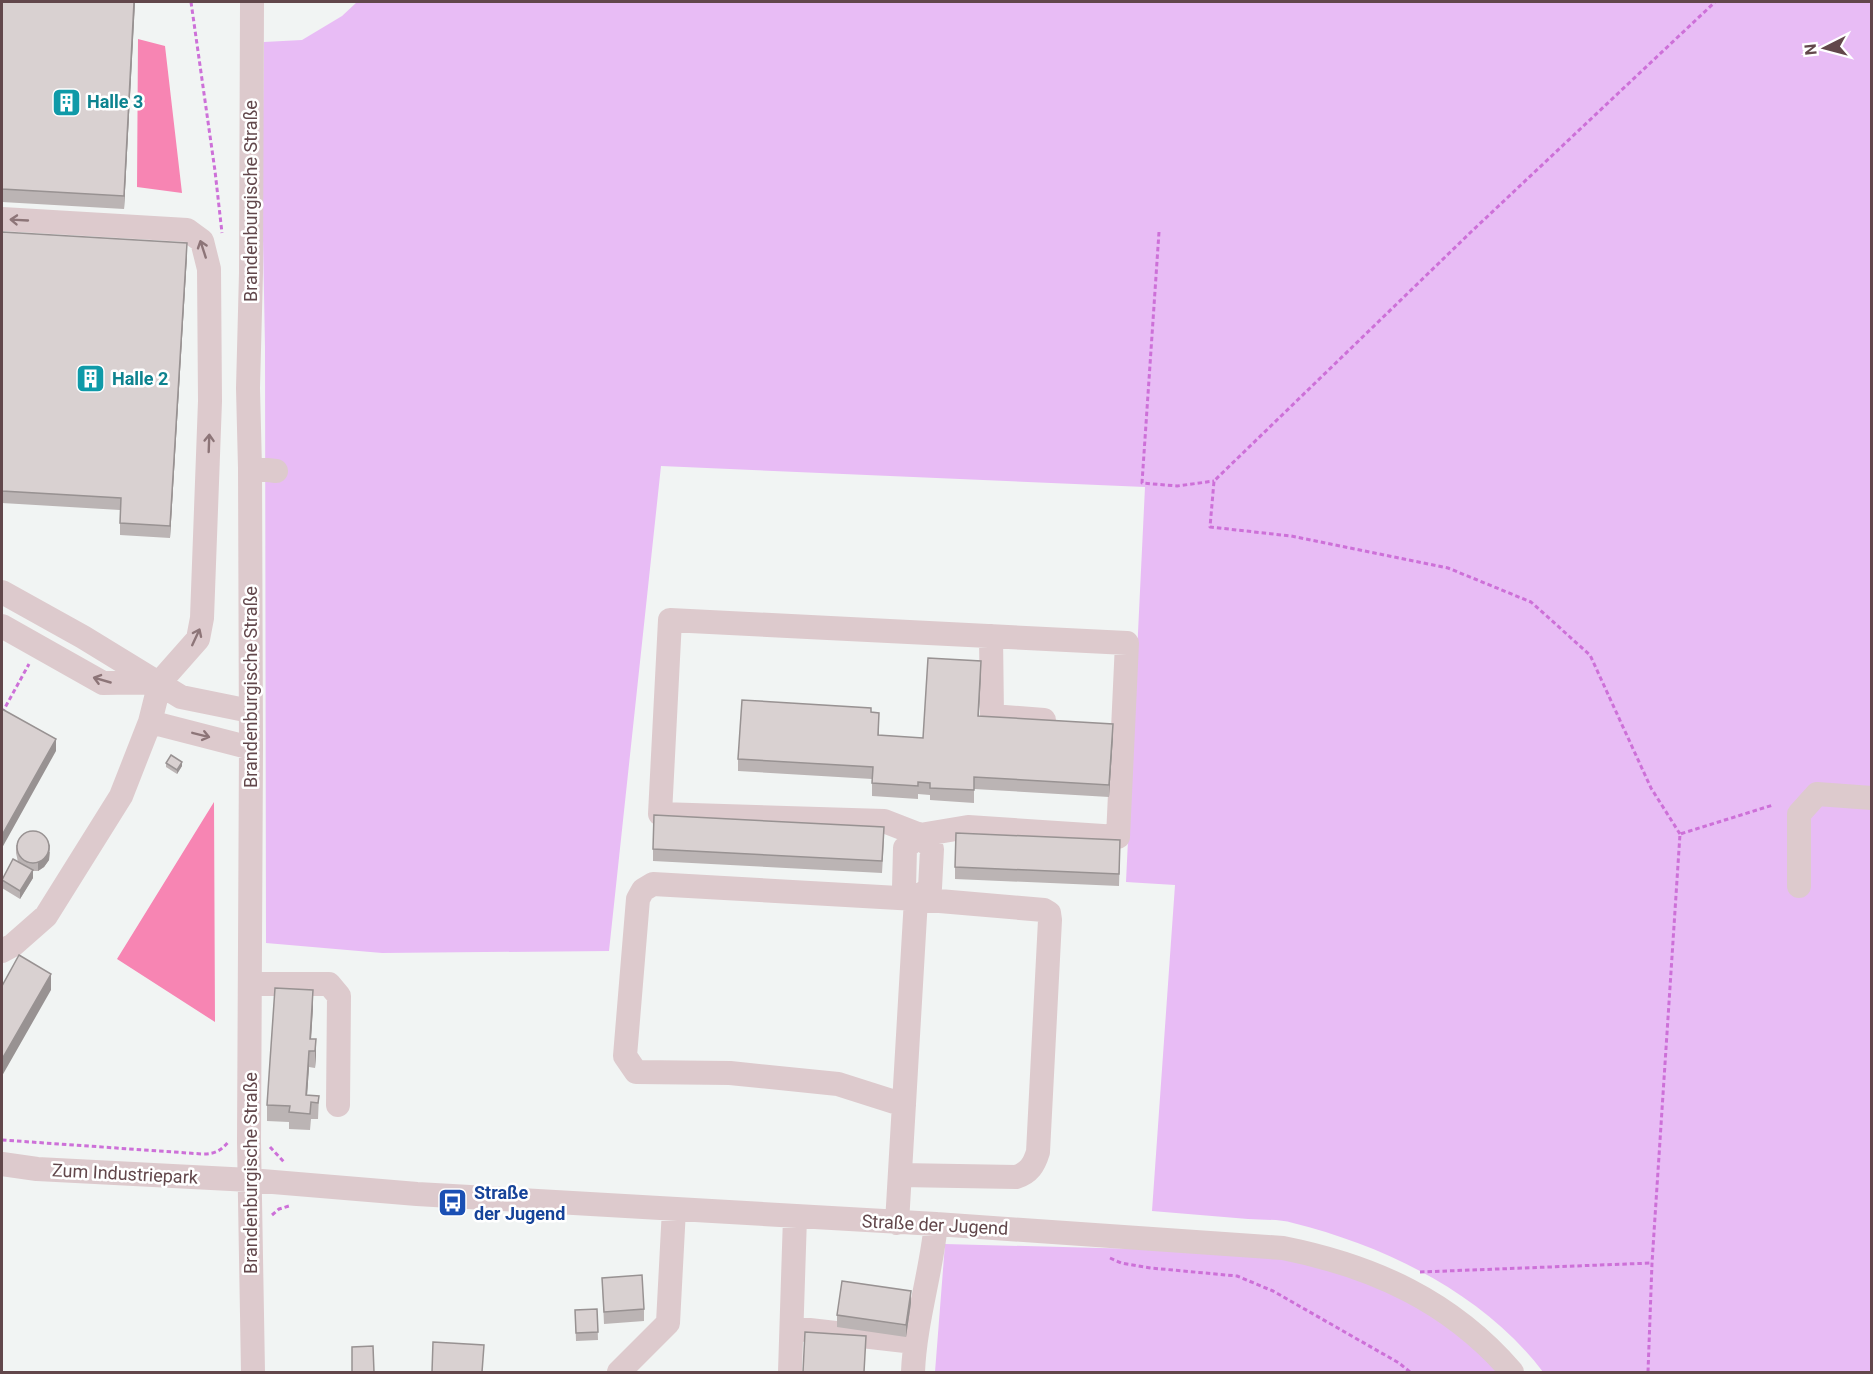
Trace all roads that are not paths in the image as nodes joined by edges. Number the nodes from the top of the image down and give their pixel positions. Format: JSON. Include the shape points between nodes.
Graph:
{"nodes":[{"id":1,"x":252,"y":2,"type":"edge"},
{"id":2,"x":2,"y":219,"type":"edge"},
{"id":3,"x":250,"y":468,"type":"junction"},
{"id":4,"x":276,"y":471,"type":"dead end"},
{"id":5,"x":2,"y":592,"type":"edge"},
{"id":6,"x":2,"y":626,"type":"edge"},
{"id":7,"x":991,"y":636,"type":"junction"},
{"id":8,"x":160,"y":682,"type":"junction"},
{"id":9,"x":250,"y":711,"type":"junction"},
{"id":10,"x":1064,"y":721,"type":"edge"},
{"id":11,"x":150,"y":722,"type":"junction"},
{"id":12,"x":1100,"y":724,"type":"edge"},
{"id":13,"x":1124,"y":726,"type":"junction"},
{"id":14,"x":251,"y":748,"type":"junction"},
{"id":15,"x":1872,"y":798,"type":"edge"},
{"id":16,"x":920,"y":835,"type":"junction"},
{"id":17,"x":1799,"y":886,"type":"dead end"},
{"id":18,"x":915,"y":899,"type":"junction"},
{"id":19,"x":2,"y":951,"type":"edge"},
{"id":20,"x":251,"y":984,"type":"junction"},
{"id":21,"x":338,"y":1105,"type":"dead end"},
{"id":22,"x":904,"y":1105,"type":"junction"},
{"id":23,"x":2,"y":1164,"type":"edge"},
{"id":24,"x":900,"y":1175,"type":"junction"},
{"id":25,"x":250,"y":1180,"type":"junction"},
{"id":26,"x":674,"y":1209,"type":"junction"},
{"id":27,"x":795,"y":1217,"type":"junction"},
{"id":28,"x":897,"y":1223,"type":"junction"},
{"id":29,"x":936,"y":1224,"type":"junction"},
{"id":30,"x":792,"y":1328,"type":"junction"},
{"id":31,"x":914,"y":1342,"type":"junction"},
{"id":32,"x":253,"y":1372,"type":"edge"},
{"id":33,"x":614,"y":1372,"type":"edge"},
{"id":34,"x":790,"y":1372,"type":"edge"},
{"id":35,"x":913,"y":1372,"type":"edge"},
{"id":36,"x":1512,"y":1372,"type":"edge"}],
"edges":[{"from":1,"to":3,"type":"street","name":"Brandenburgische Straße"},
{"from":8,"to":2,"type":"street","one_way":true,"via":[[198,639],[202,618],[210,401],[209,269],[202,241],[187,230]]},
{"from":3,"to":4,"type":"street"},
{"from":3,"to":9,"type":"street","name":"Brandenburgische Straße"},
{"from":5,"to":8,"type":"street"},
{"from":8,"to":6,"type":"street","one_way":true,"via":[[103,683]]},
{"from":7,"to":10,"type":"street","via":[[992,716]]},
{"from":7,"to":13,"type":"street","via":[[1127,643]]},
{"from":7,"to":16,"type":"street","via":[[670,620],[660,814],[884,821]]},
{"from":8,"to":9,"type":"street","via":[[181,697]]},
{"from":8,"to":11,"type":"street"},
{"from":9,"to":14,"type":"street","name":"Brandenburgische Straße"},
{"from":11,"to":14,"type":"street","one_way":true},
{"from":11,"to":19,"type":"street","via":[[121,796],[46,916]]},
{"from":12,"to":13,"type":"street"},
{"from":13,"to":16,"type":"street","via":[[1118,837],[968,827]]},
{"from":14,"to":20,"type":"street","name":"Brandenburgische Straße"},
{"from":15,"to":17,"type":"street","via":[[1817,794],[1799,814]]},
{"from":16,"to":18,"type":"street","via":[[932,849],[930,888]]},
{"from":18,"to":22,"type":"street"},
{"from":18,"to":22,"type":"street","via":[[653,885],[643,890],[638,900],[625,1056],[636,1072],[730,1073],[838,1084]]},
{"from":18,"to":24,"type":"street","via":[[1049,913],[1044,1066],[1038,1152],[1025,1174],[1004,1178]]},
{"from":20,"to":21,"type":"street","via":[[329,984],[339,996]]},
{"from":20,"to":25,"type":"street","name":"Brandenburgische Straße"},
{"from":22,"to":24,"type":"street"},
{"from":23,"to":25,"type":"street","name":"Zum Industriepark"},
{"from":24,"to":28,"type":"street"},
{"from":25,"to":26,"type":"street","name":"Straße der Jugend","via":[[407,1194]]},
{"from":25,"to":32,"type":"street","name":"Brandenburgische Straße"},
{"from":26,"to":27,"type":"street","name":"Straße der Jugend"},
{"from":26,"to":33,"type":"street","via":[[668,1323]]},
{"from":27,"to":28,"type":"street","name":"Straße der Jugend"},
{"from":27,"to":30,"type":"street"},
{"from":28,"to":29,"type":"street","name":"Straße der Jugend"},
{"from":29,"to":31,"type":"street"},
{"from":29,"to":36,"type":"street","name":"Straße der Jugend","via":[[1252,1245],[1318,1255],[1383,1277],[1424,1299],[1475,1335]]},
{"from":30,"to":31,"type":"street"},
{"from":30,"to":34,"type":"street"},
{"from":31,"to":35,"type":"street"}]}
